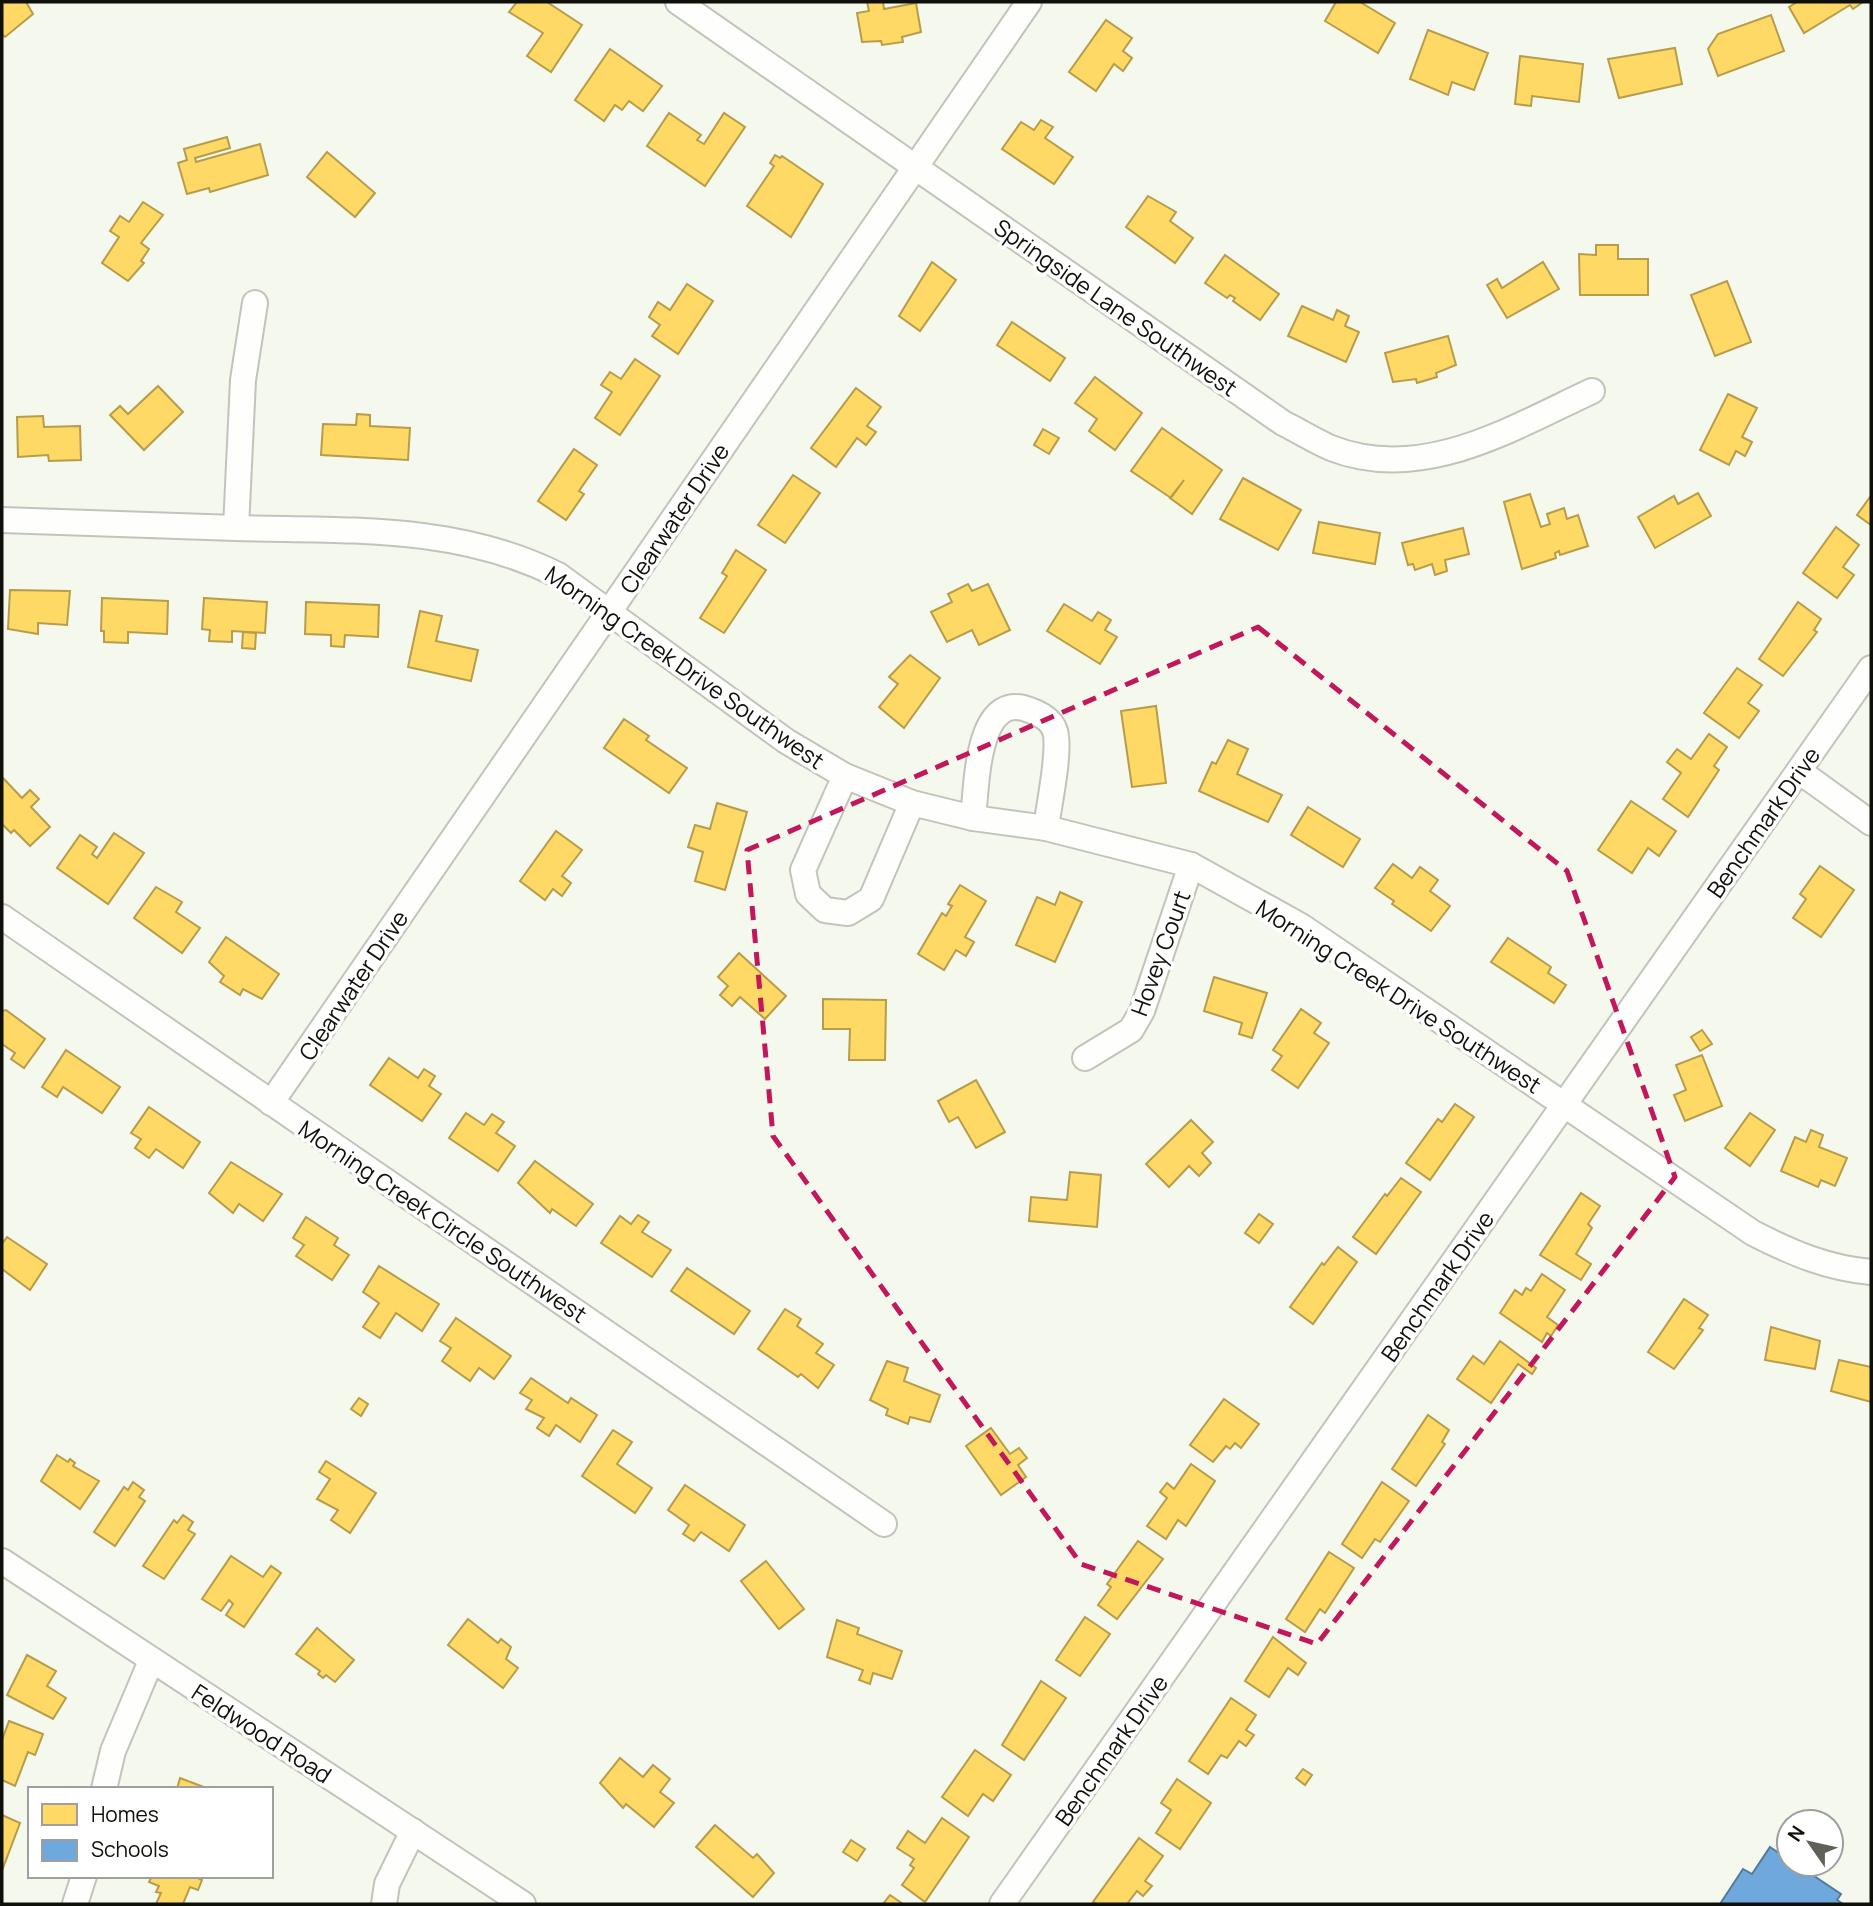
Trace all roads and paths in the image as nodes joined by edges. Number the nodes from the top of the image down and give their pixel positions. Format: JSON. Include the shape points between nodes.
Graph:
{"nodes":[{"id":1,"x":678,"y":2,"type":"edge"},
{"id":2,"x":1028,"y":2,"type":"edge"},
{"id":3,"x":915,"y":166,"type":"junction"},
{"id":4,"x":256,"y":303,"type":"dead end"},
{"id":5,"x":1592,"y":391,"type":"dead end"},
{"id":6,"x":2,"y":520,"type":"edge"},
{"id":7,"x":236,"y":528,"type":"junction"},
{"id":8,"x":608,"y":613,"type":"junction"},
{"id":9,"x":1871,"y":668,"type":"edge"},
{"id":10,"x":1799,"y":771,"type":"junction"},
{"id":11,"x":845,"y":776,"type":"junction"},
{"id":12,"x":912,"y":803,"type":"junction"},
{"id":13,"x":973,"y":818,"type":"junction"},
{"id":14,"x":1871,"y":823,"type":"edge"},
{"id":15,"x":1046,"y":828,"type":"junction"},
{"id":16,"x":1191,"y":865,"type":"junction"},
{"id":17,"x":2,"y":917,"type":"edge"},
{"id":18,"x":1086,"y":1058,"type":"dead end"},
{"id":19,"x":271,"y":1103,"type":"junction"},
{"id":20,"x":1564,"y":1105,"type":"junction"},
{"id":21,"x":1871,"y":1272,"type":"edge"},
{"id":22,"x":884,"y":1524,"type":"dead end"},
{"id":23,"x":2,"y":1561,"type":"edge"},
{"id":24,"x":151,"y":1661,"type":"junction"},
{"id":25,"x":104,"y":1787,"type":"edge"},
{"id":26,"x":413,"y":1831,"type":"junction"},
{"id":27,"x":83,"y":1878,"type":"edge"},
{"id":28,"x":75,"y":1904,"type":"edge"},
{"id":29,"x":384,"y":1904,"type":"edge"},
{"id":30,"x":523,"y":1904,"type":"edge"},
{"id":31,"x":1002,"y":1904,"type":"edge"}],
"edges":[{"from":1,"to":3,"type":"street","name":"Springside Lane Southwest"},
{"from":2,"to":3,"type":"street","name":"Clearwater Drive"},
{"from":3,"to":5,"type":"street","name":"Springside Lane Southwest","via":[[1283,423],[1333,449],[1387,460],[1441,455],[1480,443]]},
{"from":3,"to":8,"type":"street","name":"Clearwater Drive"},
{"from":4,"to":7,"type":"street","via":[[243,380]]},
{"from":6,"to":7,"type":"street","name":"Morning Creek Drive Southwest"},
{"from":7,"to":8,"type":"street","name":"Morning Creek Drive Southwest","via":[[378,530],[490,548],[558,575]]},
{"from":8,"to":11,"type":"street","name":"Morning Creek Drive Southwest","via":[[786,741]]},
{"from":8,"to":19,"type":"street","name":"Clearwater Drive"},
{"from":9,"to":10,"type":"street","name":"Benchmark Drive"},
{"from":10,"to":14,"type":"street"},
{"from":10,"to":20,"type":"street","name":"Benchmark Drive"},
{"from":11,"to":12,"type":"street","name":"Morning Creek Drive Southwest"},
{"from":11,"to":12,"type":"street","via":[[803,870],[808,894],[825,910],[848,913],[871,899]]},
{"from":12,"to":13,"type":"street","name":"Morning Creek Drive Southwest"},
{"from":13,"to":15,"type":"street","name":"Morning Creek Drive Southwest"},
{"from":13,"to":15,"type":"street","via":[[985,729],[1001,710],[1022,706],[1046,717],[1057,735]]},
{"from":15,"to":16,"type":"street","name":"Morning Creek Drive Southwest"},
{"from":16,"to":18,"type":"street","name":"Hovey Court","via":[[1142,1011],[1130,1030]]},
{"from":16,"to":20,"type":"street","name":"Morning Creek Drive Southwest","via":[[1301,926]]},
{"from":17,"to":19,"type":"street","name":"Morning Creek Circle Southwest"},
{"from":19,"to":22,"type":"street","name":"Morning Creek Circle Southwest"},
{"from":20,"to":21,"type":"street","name":"Morning Creek Drive Southwest","via":[[1753,1233],[1803,1258]]},
{"from":20,"to":31,"type":"street","name":"Benchmark Drive"},
{"from":23,"to":24,"type":"street","name":"Feldwood Road"},
{"from":24,"to":25,"type":"street","via":[[113,1751]]},
{"from":24,"to":26,"type":"street","name":"Feldwood Road"},
{"from":26,"to":29,"type":"street","via":[[387,1884]]},
{"from":26,"to":30,"type":"street","name":"Feldwood Road"},
{"from":27,"to":28,"type":"street"}]}
